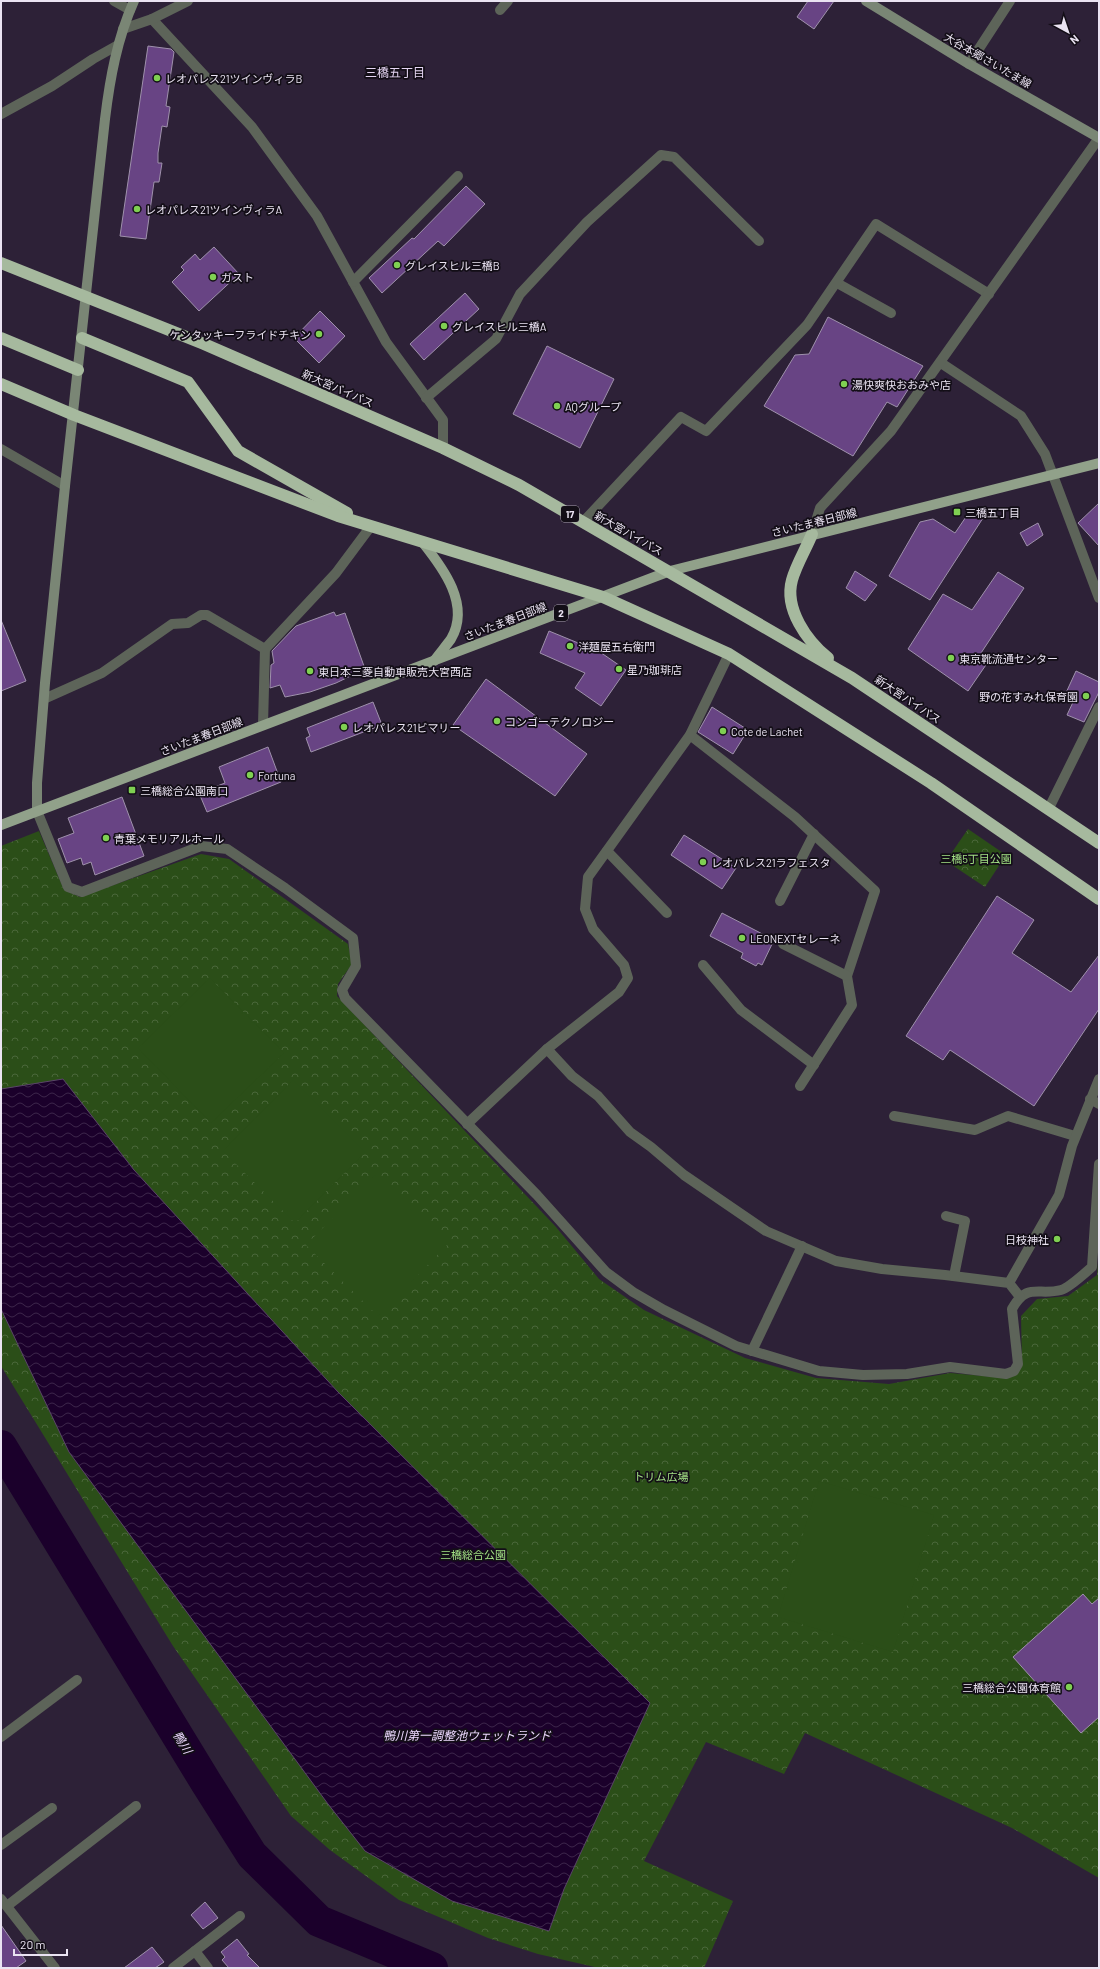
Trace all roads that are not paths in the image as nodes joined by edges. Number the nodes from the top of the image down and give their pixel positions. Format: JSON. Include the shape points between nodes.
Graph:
{"nodes":[{"id":1,"x":114,"y":1,"type":"edge"},
{"id":2,"x":188,"y":1,"type":"edge"},
{"id":3,"x":508,"y":1,"type":"edge"},
{"id":4,"x":866,"y":1,"type":"edge"},
{"id":5,"x":1010,"y":1,"type":"edge"},
{"id":6,"x":132,"y":5,"type":"edge"},
{"id":7,"x":500,"y":10,"type":"dead end"},
{"id":8,"x":152,"y":19,"type":"junction"},
{"id":9,"x":123,"y":29,"type":"junction"},
{"id":10,"x":118,"y":45,"type":"junction"},
{"id":11,"x":970,"y":64,"type":"junction"},
{"id":12,"x":1,"y":114,"type":"edge"},
{"id":13,"x":1099,"y":138,"type":"edge"},
{"id":14,"x":458,"y":176,"type":"dead end"},
{"id":15,"x":759,"y":241,"type":"dead end"},
{"id":16,"x":1,"y":263,"type":"edge"},
{"id":17,"x":353,"y":282,"type":"junction"},
{"id":18,"x":837,"y":283,"type":"junction"},
{"id":19,"x":989,"y":294,"type":"junction"},
{"id":20,"x":86,"y":296,"type":"junction"},
{"id":21,"x":891,"y":313,"type":"dead end"},
{"id":22,"x":1,"y":338,"type":"edge"},
{"id":23,"x":82,"y":338,"type":"junction"},
{"id":24,"x":941,"y":363,"type":"junction"},
{"id":25,"x":78,"y":370,"type":"junction"},
{"id":26,"x":1,"y":384,"type":"edge"},
{"id":27,"x":426,"y":398,"type":"junction"},
{"id":28,"x":74,"y":415,"type":"junction"},
{"id":29,"x":443,"y":448,"type":"junction"},
{"id":30,"x":1,"y":449,"type":"edge"},
{"id":31,"x":1099,"y":463,"type":"edge"},
{"id":32,"x":1053,"y":475,"type":"junction"},
{"id":33,"x":65,"y":486,"type":"junction"},
{"id":34,"x":584,"y":521,"type":"junction"},
{"id":35,"x":371,"y":526,"type":"junction"},
{"id":36,"x":812,"y":534,"type":"junction"},
{"id":37,"x":424,"y":543,"type":"junction"},
{"id":38,"x":670,"y":571,"type":"junction"},
{"id":39,"x":603,"y":597,"type":"junction"},
{"id":40,"x":1099,"y":598,"type":"edge"},
{"id":41,"x":264,"y":649,"type":"junction"},
{"id":42,"x":729,"y":654,"type":"junction"},
{"id":43,"x":434,"y":661,"type":"junction"},
{"id":44,"x":852,"y":678,"type":"junction"},
{"id":45,"x":44,"y":700,"type":"junction"},
{"id":46,"x":1099,"y":707,"type":"edge"},
{"id":47,"x":264,"y":725,"type":"junction"},
{"id":48,"x":690,"y":735,"type":"junction"},
{"id":49,"x":1049,"y":808,"type":"junction"},
{"id":50,"x":37,"y":811,"type":"junction"},
{"id":51,"x":1,"y":825,"type":"edge"},
{"id":52,"x":814,"y":834,"type":"junction"},
{"id":53,"x":1099,"y":843,"type":"edge"},
{"id":54,"x":607,"y":851,"type":"junction"},
{"id":55,"x":1099,"y":899,"type":"edge"},
{"id":56,"x":780,"y":901,"type":"dead end"},
{"id":57,"x":667,"y":913,"type":"dead end"},
{"id":58,"x":783,"y":944,"type":"dead end"},
{"id":59,"x":703,"y":965,"type":"dead end"},
{"id":60,"x":847,"y":976,"type":"junction"},
{"id":61,"x":547,"y":1050,"type":"junction"},
{"id":62,"x":814,"y":1065,"type":"junction"},
{"id":63,"x":1099,"y":1079,"type":"edge"},
{"id":64,"x":800,"y":1086,"type":"dead end"},
{"id":65,"x":1090,"y":1099,"type":"junction"},
{"id":66,"x":1099,"y":1104,"type":"edge"},
{"id":67,"x":894,"y":1116,"type":"dead end"},
{"id":68,"x":467,"y":1124,"type":"junction"},
{"id":69,"x":1075,"y":1136,"type":"junction"},
{"id":70,"x":1099,"y":1164,"type":"edge"},
{"id":71,"x":946,"y":1216,"type":"dead end"},
{"id":72,"x":802,"y":1246,"type":"junction"},
{"id":73,"x":954,"y":1276,"type":"junction"},
{"id":74,"x":1009,"y":1283,"type":"junction"},
{"id":75,"x":1020,"y":1297,"type":"junction"},
{"id":76,"x":752,"y":1351,"type":"junction"},
{"id":77,"x":77,"y":1680,"type":"dead end"},
{"id":78,"x":1,"y":1737,"type":"edge"},
{"id":79,"x":136,"y":1806,"type":"dead end"},
{"id":80,"x":52,"y":1808,"type":"dead end"},
{"id":81,"x":1,"y":1846,"type":"edge"},
{"id":82,"x":4,"y":1902,"type":"edge"},
{"id":83,"x":240,"y":1916,"type":"dead end"},
{"id":84,"x":195,"y":1951,"type":"junction"},
{"id":85,"x":55,"y":1968,"type":"edge"},
{"id":86,"x":173,"y":1968,"type":"edge"},
{"id":87,"x":208,"y":1968,"type":"edge"}],
"edges":[{"from":1,"to":6,"type":"street"},
{"from":2,"to":8,"type":"street"},
{"from":3,"to":7,"type":"street"},
{"from":4,"to":11,"type":"street","name":"大谷本郷さいたま線"},
{"from":5,"to":11,"type":"street"},
{"from":6,"to":9,"type":"street"},
{"from":8,"to":9,"type":"street"},
{"from":8,"to":17,"type":"street","via":[[252,127],[317,216]]},
{"from":9,"to":10,"type":"street"},
{"from":10,"to":12,"type":"street"},
{"from":10,"to":20,"type":"street","via":[[106,112]]},
{"from":11,"to":13,"type":"street","name":"大谷本郷さいたま線"},
{"from":13,"to":19,"type":"street"},
{"from":14,"to":17,"type":"street"},
{"from":15,"to":27,"type":"street","via":[[674,157],[661,155],[587,222],[520,294],[496,339]]},
{"from":16,"to":20,"type":"highway","name":"新大宮バイパス","number":"17"},
{"from":17,"to":27,"type":"street","via":[[386,342]]},
{"from":18,"to":19,"type":"street","via":[[876,224]]},
{"from":18,"to":21,"type":"street"},
{"from":18,"to":34,"type":"street","via":[[807,325],[706,431],[681,417]]},
{"from":19,"to":24,"type":"street"},
{"from":20,"to":23,"type":"street"},
{"from":20,"to":29,"type":"highway","name":"新大宮バイパス","number":"17","via":[[204,344]]},
{"from":22,"to":25,"type":"highway"},
{"from":23,"to":25,"type":"street"},
{"from":23,"to":35,"type":"highway","via":[[188,382],[238,451]]},
{"from":24,"to":32,"type":"street","via":[[1021,416],[1045,454]]},
{"from":24,"to":36,"type":"street","via":[[891,431],[820,508]]},
{"from":25,"to":28,"type":"street"},
{"from":26,"to":28,"type":"highway"},
{"from":27,"to":29,"type":"street","via":[[443,420]]},
{"from":28,"to":33,"type":"street"},
{"from":28,"to":35,"type":"highway","via":[[338,516]]},
{"from":29,"to":34,"type":"highway","name":"新大宮バイパス","number":"17","via":[[519,485]]},
{"from":30,"to":33,"type":"street"},
{"from":31,"to":32,"type":"main road","name":"さいたま春日部線","number":"2"},
{"from":32,"to":36,"type":"main road","name":"さいたま春日部線","number":"2"},
{"from":32,"to":40,"type":"street"},
{"from":33,"to":45,"type":"street"},
{"from":34,"to":38,"type":"highway","name":"新大宮バイパス","number":"17"},
{"from":35,"to":37,"type":"highway"},
{"from":35,"to":41,"type":"street","via":[[336,573]]},
{"from":36,"to":38,"type":"main road","name":"さいたま春日部線","number":"2"},
{"from":36,"to":44,"type":"highway","via":[[792,580],[792,606],[802,628],[819,651]]},
{"from":37,"to":39,"type":"highway"},
{"from":37,"to":43,"type":"main road","via":[[453,586],[456,604],[457,622],[451,638]]},
{"from":38,"to":39,"type":"main road","name":"さいたま春日部線","number":"2"},
{"from":38,"to":44,"type":"highway","name":"新大宮バイパス","number":"17"},
{"from":39,"to":42,"type":"highway"},
{"from":39,"to":43,"type":"main road","name":"さいたま春日部線","number":"2"},
{"from":41,"to":45,"type":"street","via":[[207,615],[201,615],[188,623],[172,624],[102,673]]},
{"from":41,"to":47,"type":"street"},
{"from":42,"to":48,"type":"street"},
{"from":42,"to":55,"type":"highway","via":[[931,783]]},
{"from":43,"to":47,"type":"main road","name":"さいたま春日部線","number":"2"},
{"from":44,"to":49,"type":"highway","name":"新大宮バイパス","number":"17"},
{"from":45,"to":50,"type":"street"},
{"from":46,"to":49,"type":"street"},
{"from":47,"to":50,"type":"main road","name":"さいたま春日部線","number":"2"},
{"from":48,"to":52,"type":"street"},
{"from":48,"to":54,"type":"street"},
{"from":49,"to":53,"type":"highway","name":"新大宮バイパス","number":"17"},
{"from":50,"to":51,"type":"main road","name":"さいたま春日部線","number":"2"},
{"from":50,"to":68,"type":"street","via":[[68,887],[75,891],[82,892],[201,846],[227,849],[303,901],[353,938],[356,966],[342,990],[345,998]]},
{"from":52,"to":56,"type":"street"},
{"from":52,"to":60,"type":"street","via":[[875,891]]},
{"from":54,"to":57,"type":"street"},
{"from":54,"to":61,"type":"street","via":[[588,877],[585,909],[593,929],[624,965],[628,978],[619,992]]},
{"from":58,"to":60,"type":"street"},
{"from":59,"to":62,"type":"street","via":[[741,1010]]},
{"from":60,"to":62,"type":"street","via":[[852,1005]]},
{"from":61,"to":68,"type":"street"},
{"from":61,"to":72,"type":"street","via":[[572,1076],[598,1096],[630,1132],[684,1175],[766,1230]]},
{"from":62,"to":64,"type":"street"},
{"from":63,"to":65,"type":"street"},
{"from":65,"to":66,"type":"street"},
{"from":65,"to":69,"type":"street"},
{"from":67,"to":69,"type":"street","via":[[975,1130],[1008,1116]]},
{"from":68,"to":76,"type":"street","via":[[537,1195],[606,1272],[632,1292],[664,1310],[736,1346]]},
{"from":69,"to":74,"type":"street","via":[[1059,1195]]},
{"from":70,"to":75,"type":"street","via":[[1092,1268],[1062,1290],[1032,1291]]},
{"from":71,"to":73,"type":"street","via":[[965,1222]]},
{"from":72,"to":73,"type":"street","via":[[844,1262],[882,1269]]},
{"from":72,"to":76,"type":"street"},
{"from":73,"to":74,"type":"street"},
{"from":74,"to":75,"type":"street"},
{"from":75,"to":76,"type":"street","via":[[1012,1309],[1018,1364],[1014,1371],[1006,1374],[950,1366],[907,1374],[819,1372]]},
{"from":77,"to":78,"type":"street"},
{"from":79,"to":82,"type":"street"},
{"from":80,"to":81,"type":"street"},
{"from":82,"to":85,"type":"street"},
{"from":83,"to":84,"type":"street"},
{"from":84,"to":86,"type":"street"},
{"from":84,"to":87,"type":"street"}]}
